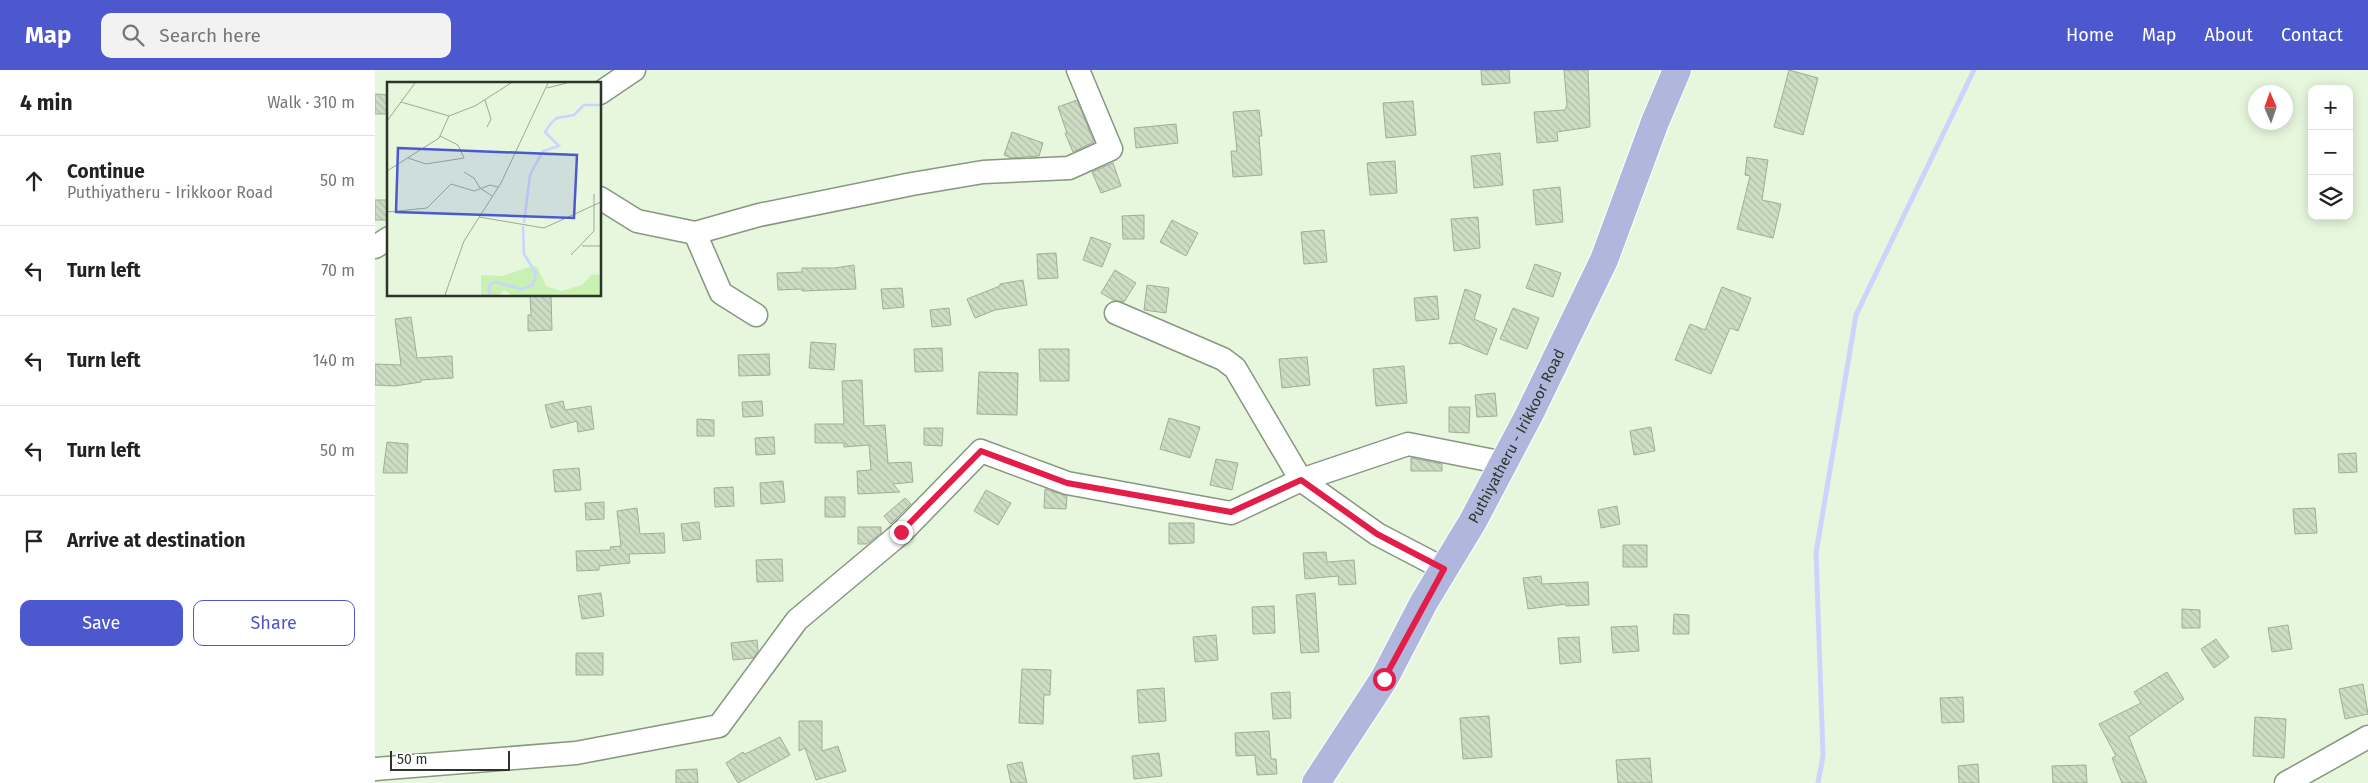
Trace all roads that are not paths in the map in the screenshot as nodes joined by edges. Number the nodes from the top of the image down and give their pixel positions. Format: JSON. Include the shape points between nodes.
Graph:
{"nodes":[{"id":1,"x":634,"y":70,"type":"edge"},
{"id":2,"x":1078,"y":70,"type":"edge"},
{"id":3,"x":1677,"y":70,"type":"edge"},
{"id":4,"x":601,"y":92,"type":"edge"},
{"id":5,"x":601,"y":199,"type":"edge"},
{"id":6,"x":695,"y":233,"type":"junction"},
{"id":7,"x":387,"y":239,"type":"edge"},
{"id":8,"x":375,"y":247,"type":"edge"},
{"id":9,"x":1116,"y":313,"type":"dead end"},
{"id":10,"x":756,"y":316,"type":"dead end"},
{"id":11,"x":1504,"y":463,"type":"junction"},
{"id":12,"x":1301,"y":480,"type":"junction"},
{"id":13,"x":1444,"y":569,"type":"junction"},
{"id":14,"x":2368,"y":737,"type":"edge"},
{"id":15,"x":375,"y":769,"type":"edge"},
{"id":16,"x":1316,"y":783,"type":"edge"},
{"id":17,"x":2286,"y":783,"type":"edge"}],
"edges":[{"from":1,"to":4,"type":"street"},
{"from":2,"to":6,"type":"street","via":[[1111,149],[1069,168],[983,172],[912,184],[759,215]]},
{"from":3,"to":11,"type":"main road","name":"Puthiyatheru - Irikkoor Road","via":[[1604,260]]},
{"from":5,"to":6,"type":"street","via":[[637,221]]},
{"from":6,"to":10,"type":"street","via":[[721,293]]},
{"from":7,"to":8,"type":"street"},
{"from":9,"to":12,"type":"street","via":[[1223,359],[1235,368]]},
{"from":11,"to":12,"type":"street","via":[[1408,444]]},
{"from":11,"to":13,"type":"main road","name":"Puthiyatheru - Irikkoor Road"},
{"from":12,"to":13,"type":"street","via":[[1377,534]]},
{"from":12,"to":15,"type":"street","via":[[1231,512],[1067,483],[981,451],[901,532],[797,620],[719,726],[575,753]]},
{"from":13,"to":16,"type":"main road","name":"Puthiyatheru - Irikkoor Road","via":[[1384,679]]},
{"from":14,"to":17,"type":"street"}]}
